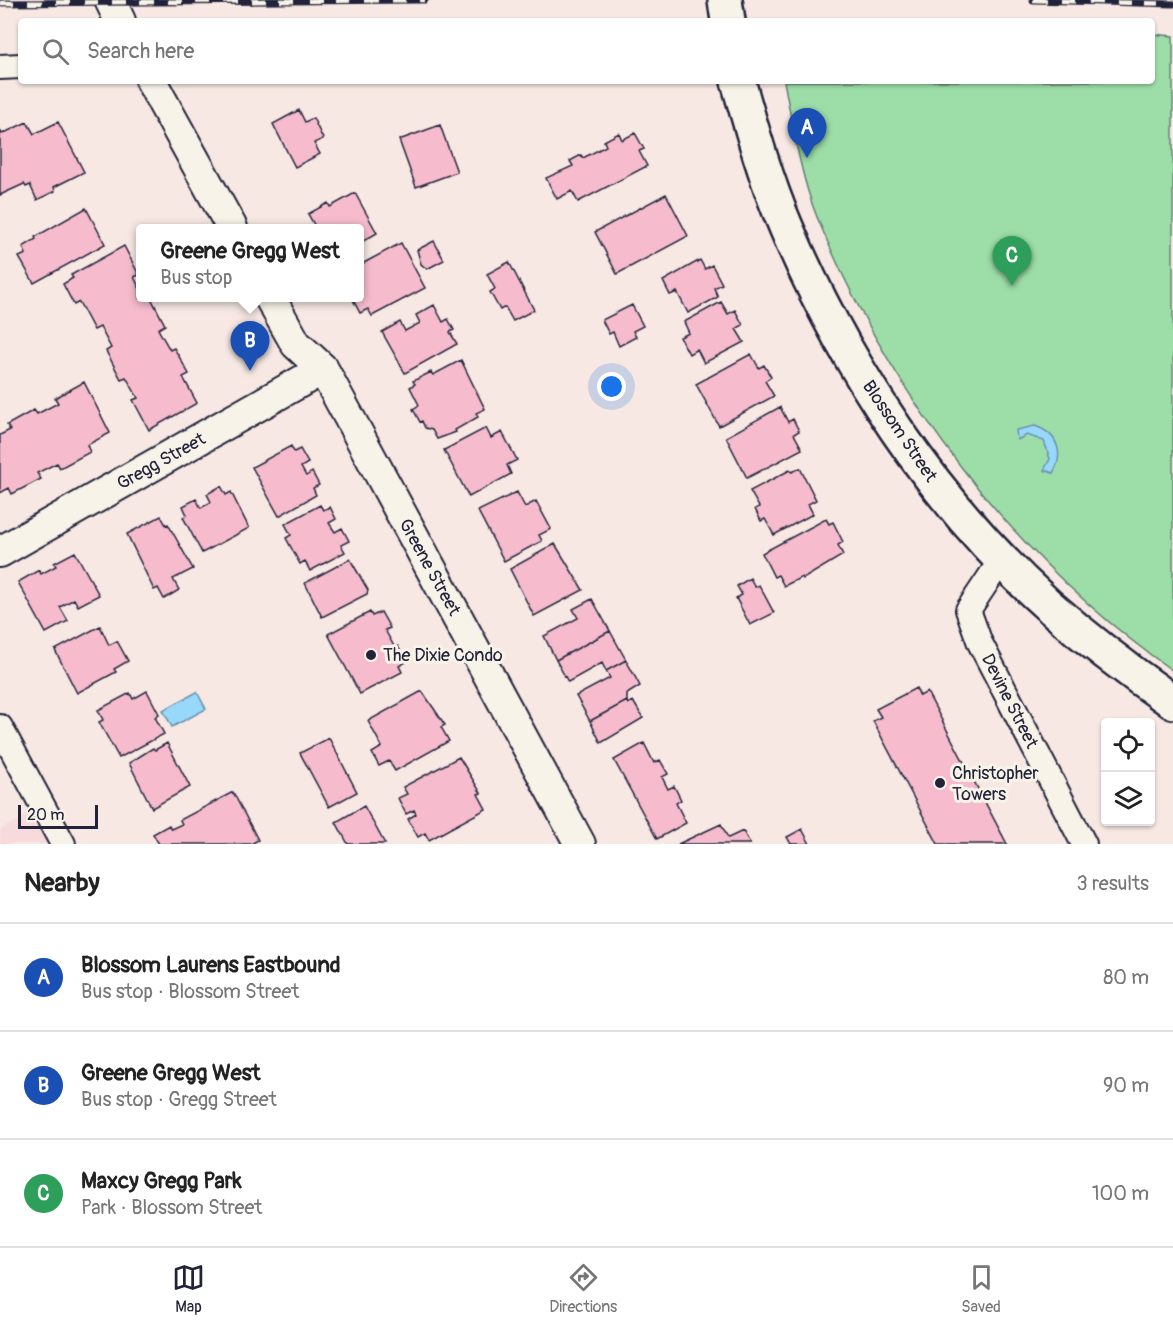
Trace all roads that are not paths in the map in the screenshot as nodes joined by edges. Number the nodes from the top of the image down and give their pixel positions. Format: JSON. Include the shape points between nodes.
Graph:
{"nodes":[{"id":1,"x":110,"y":0,"type":"edge"},
{"id":2,"x":725,"y":0,"type":"edge"},
{"id":3,"x":119,"y":18,"type":"edge"},
{"id":4,"x":728,"y":18,"type":"edge"},
{"id":5,"x":18,"y":66,"type":"edge"},
{"id":6,"x":0,"y":67,"type":"edge"},
{"id":7,"x":153,"y":84,"type":"edge"},
{"id":8,"x":739,"y":84,"type":"edge"},
{"id":9,"x":230,"y":224,"type":"edge"},
{"id":10,"x":273,"y":302,"type":"edge"},
{"id":11,"x":323,"y":369,"type":"junction"},
{"id":12,"x":0,"y":552,"type":"edge"},
{"id":13,"x":1002,"y":560,"type":"junction"},
{"id":14,"x":1173,"y":702,"type":"edge"},
{"id":15,"x":0,"y":727,"type":"edge"},
{"id":16,"x":63,"y":844,"type":"edge"},
{"id":17,"x":580,"y":844,"type":"edge"},
{"id":18,"x":1084,"y":844,"type":"edge"}],
"edges":[{"from":1,"to":3,"type":"street"},
{"from":2,"to":4,"type":"main road"},
{"from":5,"to":6,"type":"street"},
{"from":7,"to":9,"type":"street"},
{"from":8,"to":13,"type":"main road","name":"Blossom Street","via":[[786,227],[859,370],[946,496]]},
{"from":10,"to":11,"type":"street","name":"Greene Street","via":[[296,344]]},
{"from":11,"to":12,"type":"street","name":"Gregg Street"},
{"from":11,"to":17,"type":"street","name":"Greene Street"},
{"from":13,"to":14,"type":"main road","name":"Blossom Street","via":[[1113,659]]},
{"from":13,"to":18,"type":"street","name":"Devine Street","via":[[968,610],[980,643]]},
{"from":15,"to":16,"type":"street"}]}
